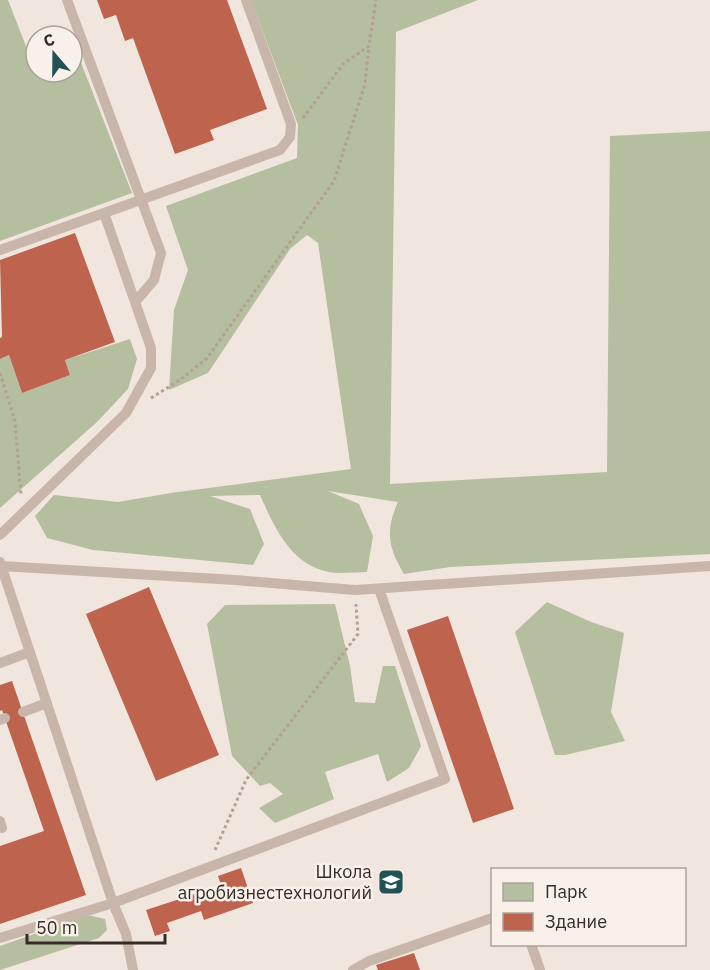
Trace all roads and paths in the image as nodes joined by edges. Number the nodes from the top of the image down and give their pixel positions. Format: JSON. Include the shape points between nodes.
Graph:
{"nodes":[{"id":1,"x":67,"y":0,"type":"edge"},
{"id":2,"x":246,"y":0,"type":"edge"},
{"id":3,"x":376,"y":0,"type":"edge"},
{"id":4,"x":369,"y":46,"type":"junction"},
{"id":5,"x":290,"y":137,"type":"junction"},
{"id":6,"x":141,"y":200,"type":"junction"},
{"id":7,"x":104,"y":213,"type":"junction"},
{"id":8,"x":0,"y":250,"type":"edge"},
{"id":9,"x":136,"y":301,"type":"junction"},
{"id":10,"x":0,"y":373,"type":"edge"},
{"id":11,"x":148,"y":400,"type":"dead end"},
{"id":12,"x":22,"y":512,"type":"junction"},
{"id":13,"x":0,"y":535,"type":"edge"},
{"id":14,"x":1,"y":564,"type":"edge"},
{"id":15,"x":710,"y":566,"type":"edge"},
{"id":16,"x":379,"y":589,"type":"junction"},
{"id":17,"x":355,"y":590,"type":"junction"},
{"id":18,"x":30,"y":652,"type":"junction"},
{"id":19,"x":0,"y":663,"type":"edge"},
{"id":20,"x":47,"y":703,"type":"junction"},
{"id":21,"x":22,"y":712,"type":"dead end"},
{"id":22,"x":207,"y":866,"type":"junction"},
{"id":23,"x":113,"y":903,"type":"junction"},
{"id":24,"x":491,"y":918,"type":"edge"},
{"id":25,"x":0,"y":938,"type":"edge"},
{"id":26,"x":531,"y":946,"type":"edge"},
{"id":27,"x":133,"y":970,"type":"edge"},
{"id":28,"x":353,"y":970,"type":"edge"},
{"id":29,"x":540,"y":970,"type":"edge"}],
"edges":[{"from":1,"to":6,"type":"lane"},
{"from":2,"to":5,"type":"lane","via":[[291,124]]},
{"from":3,"to":4,"type":"path"},
{"from":4,"to":5,"type":"path","via":[[343,64]]},
{"from":4,"to":11,"type":"path","via":[[365,84],[334,181],[207,358],[180,381]]},
{"from":5,"to":6,"type":"lane","via":[[280,150]]},
{"from":6,"to":7,"type":"lane"},
{"from":6,"to":9,"type":"lane","via":[[161,253],[154,280]]},
{"from":7,"to":8,"type":"lane"},
{"from":7,"to":9,"type":"lane"},
{"from":9,"to":12,"type":"lane","via":[[151,348],[151,368],[126,413]]},
{"from":10,"to":12,"type":"path","via":[[15,421]]},
{"from":12,"to":13,"type":"lane"},
{"from":14,"to":17,"type":"lane"},
{"from":14,"to":18,"type":"lane"},
{"from":15,"to":16,"type":"lane"},
{"from":16,"to":17,"type":"lane"},
{"from":16,"to":22,"type":"lane","via":[[445,779]]},
{"from":17,"to":22,"type":"path","via":[[358,634],[246,780]]},
{"from":18,"to":19,"type":"lane"},
{"from":18,"to":20,"type":"lane"},
{"from":20,"to":21,"type":"lane"},
{"from":20,"to":23,"type":"lane"},
{"from":22,"to":23,"type":"lane"},
{"from":23,"to":25,"type":"lane"},
{"from":23,"to":27,"type":"lane","via":[[126,933]]},
{"from":24,"to":28,"type":"lane"},
{"from":26,"to":29,"type":"lane"}]}
